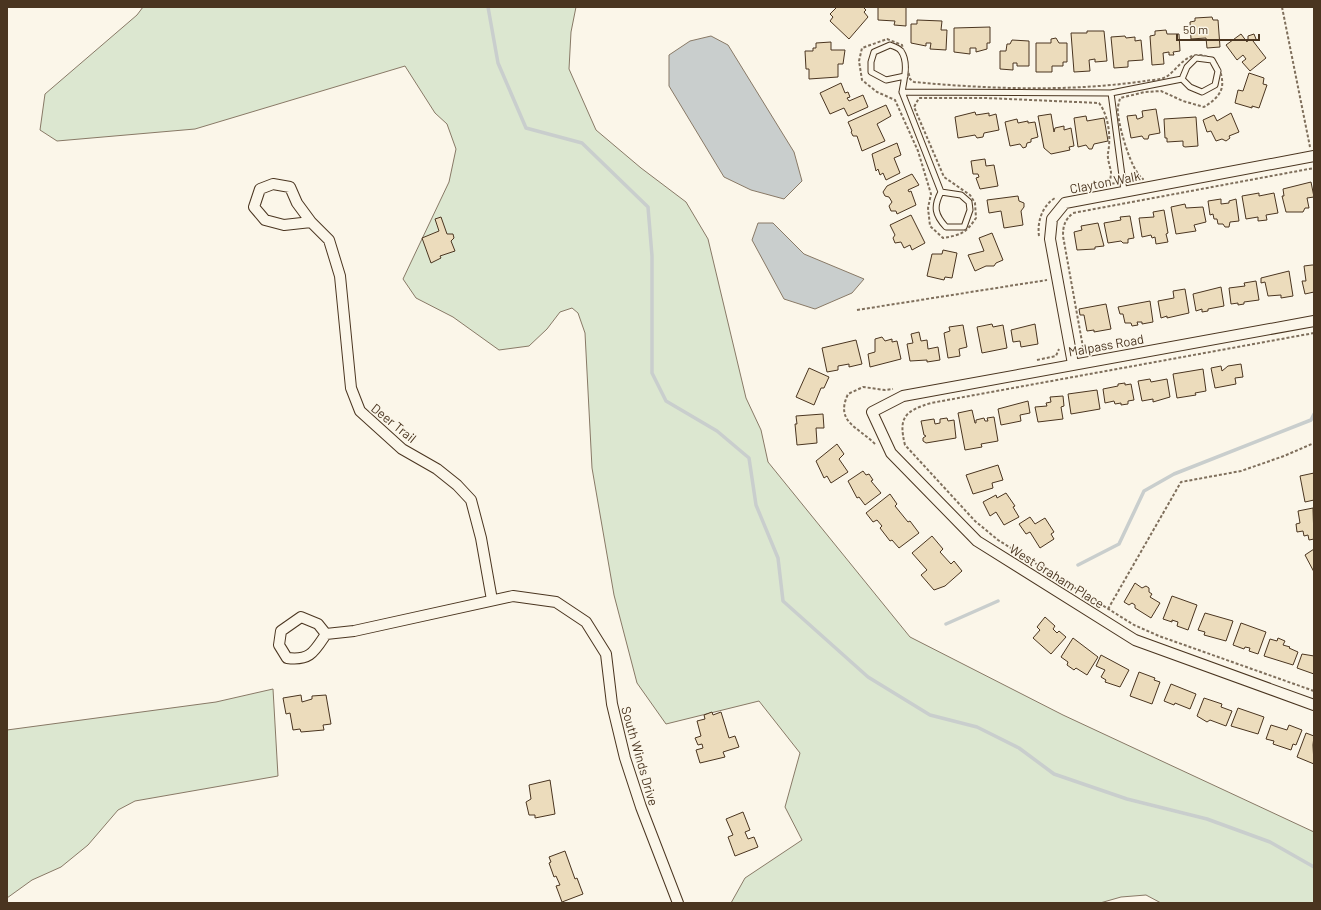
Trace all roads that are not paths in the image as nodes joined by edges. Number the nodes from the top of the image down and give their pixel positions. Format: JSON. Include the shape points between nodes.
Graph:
{"nodes":[{"id":1,"x":905,"y":76,"type":"junction"},
{"id":2,"x":1182,"y":79,"type":"junction"},
{"id":3,"x":902,"y":92,"type":"junction"},
{"id":4,"x":1110,"y":93,"type":"junction"},
{"id":5,"x":1312,"y":153,"type":"edge"},
{"id":6,"x":1123,"y":187,"type":"junction"},
{"id":7,"x":941,"y":192,"type":"junction"},
{"id":8,"x":311,"y":222,"type":"junction"},
{"id":9,"x":1314,"y":321,"type":"edge"},
{"id":10,"x":1073,"y":364,"type":"junction"},
{"id":11,"x":900,"y":392,"type":"joint"},
{"id":12,"x":492,"y":600,"type":"junction"},
{"id":13,"x":326,"y":634,"type":"junction"},
{"id":14,"x":1314,"y":705,"type":"edge"},
{"id":15,"x":678,"y":903,"type":"edge"}],
"edges":[{"from":1,"to":1,"type":"lane","via":[[904,60],[900,50],[890,45],[874,52],[871,72],[886,80]]},
{"from":1,"to":3,"type":"lane"},
{"from":2,"to":2,"type":"lane","via":[[1187,67],[1196,58],[1212,60],[1218,71],[1215,85],[1202,92],[1190,87]]},
{"from":2,"to":4,"type":"lane"},
{"from":3,"to":4,"type":"lane"},
{"from":3,"to":7,"type":"lane"},
{"from":4,"to":6,"type":"lane"},
{"from":5,"to":6,"type":"street","name":"Clayton Walk"},
{"from":6,"to":10,"type":"street","name":"Clayton Walk","via":[[1065,203],[1052,219],[1050,239]]},
{"from":7,"to":7,"type":"lane","via":[[961,195],[969,202],[970,210],[964,227],[946,227],[937,217],[937,201]]},
{"from":8,"to":8,"type":"street","name":"Deer Trail","via":[[297,203],[290,187],[273,184],[260,189],[254,207],[265,220],[284,225]]},
{"from":8,"to":12,"type":"street","name":"Deer Trail","via":[[330,240],[340,276],[351,388],[360,411],[402,449],[457,484],[471,500]]},
{"from":9,"to":10,"type":"street","name":"Malpass Road"},
{"from":10,"to":11,"type":"street","name":"Malpass Road"},
{"from":11,"to":14,"type":"street","name":"West Graham Place","via":[[872,412],[891,453],[978,542],[1135,640]]},
{"from":12,"to":13,"type":"street","name":"South Winds Drive","via":[[354,631]]},
{"from":12,"to":15,"type":"street","name":"South Winds Drive","via":[[512,596],[556,602],[586,622],[606,654],[612,704],[625,758]]},
{"from":13,"to":13,"type":"street","via":[[315,651],[300,660],[287,658],[278,645],[281,631],[301,618],[318,624]]}]}
